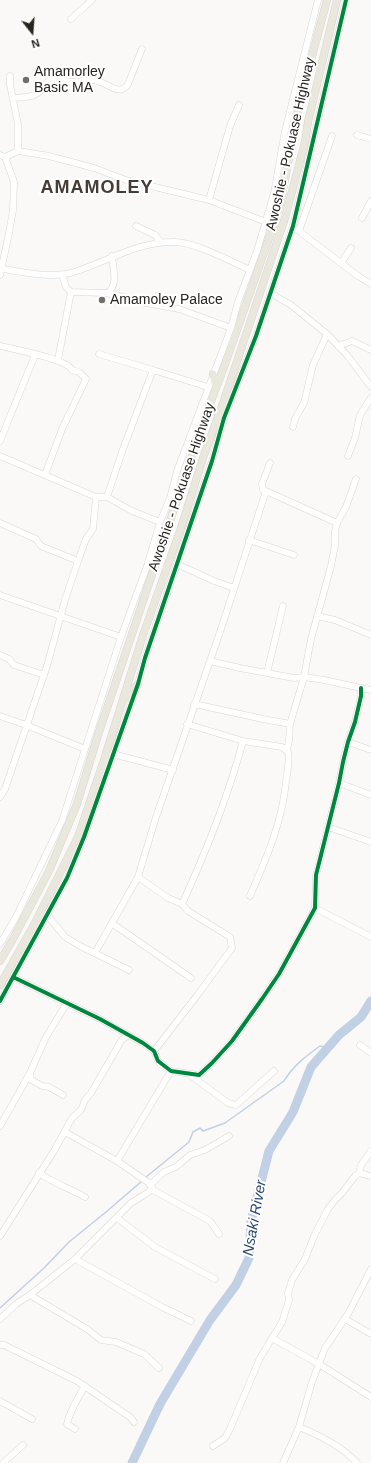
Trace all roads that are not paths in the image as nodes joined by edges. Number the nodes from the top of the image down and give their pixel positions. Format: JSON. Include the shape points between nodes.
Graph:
{"nodes":[{"id":1,"x":92,"y":0,"type":"edge"},
{"id":2,"x":318,"y":0,"type":"edge"},
{"id":3,"x":327,"y":0,"type":"edge"},
{"id":4,"x":338,"y":0,"type":"edge"},
{"id":5,"x":346,"y":0,"type":"edge"},
{"id":6,"x":71,"y":20,"type":"dead end"},
{"id":7,"x":142,"y":49,"type":"dead end"},
{"id":8,"x":307,"y":74,"type":"junction"},
{"id":9,"x":10,"y":76,"type":"dead end"},
{"id":10,"x":319,"y":76,"type":"junction"},
{"id":11,"x":14,"y":98,"type":"junction"},
{"id":12,"x":239,"y":105,"type":"dead end"},
{"id":13,"x":357,"y":135,"type":"dead end"},
{"id":14,"x":332,"y":136,"type":"dead end"},
{"id":15,"x":371,"y":139,"type":"edge"},
{"id":16,"x":18,"y":151,"type":"junction"},
{"id":17,"x":3,"y":156,"type":"edge"},
{"id":18,"x":209,"y":200,"type":"junction"},
{"id":19,"x":371,"y":201,"type":"edge"},
{"id":20,"x":362,"y":218,"type":"dead end"},
{"id":21,"x":266,"y":222,"type":"junction"},
{"id":22,"x":136,"y":226,"type":"dead end"},
{"id":23,"x":293,"y":226,"type":"junction"},
{"id":24,"x":299,"y":231,"type":"junction"},
{"id":25,"x":161,"y":242,"type":"junction"},
{"id":26,"x":351,"y":248,"type":"dead end"},
{"id":27,"x":112,"y":256,"type":"junction"},
{"id":28,"x":341,"y":263,"type":"junction"},
{"id":29,"x":250,"y":270,"type":"junction"},
{"id":30,"x":1,"y":272,"type":"edge"},
{"id":31,"x":62,"y":274,"type":"junction"},
{"id":32,"x":371,"y":284,"type":"edge"},
{"id":33,"x":71,"y":292,"type":"junction"},
{"id":34,"x":107,"y":293,"type":"junction"},
{"id":35,"x":270,"y":293,"type":"junction"},
{"id":36,"x":231,"y":328,"type":"junction"},
{"id":37,"x":327,"y":334,"type":"junction"},
{"id":38,"x":0,"y":346,"type":"edge"},
{"id":39,"x":338,"y":346,"type":"junction"},
{"id":40,"x":371,"y":350,"type":"edge"},
{"id":41,"x":99,"y":354,"type":"dead end"},
{"id":42,"x":35,"y":355,"type":"junction"},
{"id":43,"x":58,"y":360,"type":"junction"},
{"id":44,"x":152,"y":370,"type":"junction"},
{"id":45,"x":213,"y":374,"type":"junction"},
{"id":46,"x":208,"y":387,"type":"junction"},
{"id":47,"x":371,"y":387,"type":"edge"},
{"id":48,"x":216,"y":388,"type":"junction"},
{"id":49,"x":371,"y":398,"type":"edge"},
{"id":50,"x":293,"y":427,"type":"dead end"},
{"id":51,"x":0,"y":441,"type":"edge"},
{"id":52,"x":0,"y":456,"type":"edge"},
{"id":53,"x":348,"y":456,"type":"dead end"},
{"id":54,"x":270,"y":463,"type":"dead end"},
{"id":55,"x":45,"y":475,"type":"junction"},
{"id":56,"x":356,"y":479,"type":"dead end"},
{"id":57,"x":266,"y":491,"type":"junction"},
{"id":58,"x":96,"y":497,"type":"junction"},
{"id":59,"x":107,"y":497,"type":"junction"},
{"id":60,"x":160,"y":522,"type":"junction"},
{"id":61,"x":0,"y":523,"type":"edge"},
{"id":62,"x":337,"y":523,"type":"junction"},
{"id":63,"x":249,"y":540,"type":"junction"},
{"id":64,"x":294,"y":556,"type":"dead end"},
{"id":65,"x":78,"y":561,"type":"junction"},
{"id":66,"x":177,"y":564,"type":"junction"},
{"id":67,"x":234,"y":588,"type":"junction"},
{"id":68,"x":0,"y":595,"type":"edge"},
{"id":69,"x":282,"y":606,"type":"dead end"},
{"id":70,"x":317,"y":616,"type":"junction"},
{"id":71,"x":61,"y":617,"type":"junction"},
{"id":72,"x":371,"y":634,"type":"edge"},
{"id":73,"x":122,"y":637,"type":"junction"},
{"id":74,"x":0,"y":655,"type":"edge"},
{"id":75,"x":210,"y":661,"type":"junction"},
{"id":76,"x":267,"y":673,"type":"junction"},
{"id":77,"x":44,"y":675,"type":"junction"},
{"id":78,"x":304,"y":677,"type":"junction"},
{"id":79,"x":138,"y":684,"type":"junction"},
{"id":80,"x":361,"y":688,"type":"junction"},
{"id":81,"x":371,"y":690,"type":"edge"},
{"id":82,"x":123,"y":699,"type":"junction"},
{"id":83,"x":194,"y":704,"type":"junction"},
{"id":84,"x":0,"y":716,"type":"edge"},
{"id":85,"x":187,"y":724,"type":"junction"},
{"id":86,"x":290,"y":724,"type":"junction"},
{"id":87,"x":26,"y":725,"type":"junction"},
{"id":88,"x":243,"y":741,"type":"junction"},
{"id":89,"x":348,"y":742,"type":"junction"},
{"id":90,"x":85,"y":749,"type":"junction"},
{"id":91,"x":287,"y":750,"type":"junction"},
{"id":92,"x":371,"y":750,"type":"edge"},
{"id":93,"x":113,"y":754,"type":"junction"},
{"id":94,"x":173,"y":770,"type":"junction"},
{"id":95,"x":339,"y":783,"type":"junction"},
{"id":96,"x":371,"y":795,"type":"edge"},
{"id":97,"x":0,"y":797,"type":"edge"},
{"id":98,"x":328,"y":827,"type":"junction"},
{"id":99,"x":371,"y":842,"type":"edge"},
{"id":100,"x":138,"y":878,"type":"junction"},
{"id":101,"x":250,"y":896,"type":"dead end"},
{"id":102,"x":182,"y":904,"type":"junction"},
{"id":103,"x":315,"y":908,"type":"junction"},
{"id":104,"x":48,"y":916,"type":"junction"},
{"id":105,"x":113,"y":924,"type":"junction"},
{"id":106,"x":371,"y":937,"type":"edge"},
{"id":107,"x":13,"y":939,"type":"junction"},
{"id":108,"x":0,"y":944,"type":"edge"},
{"id":109,"x":21,"y":948,"type":"junction"},
{"id":110,"x":95,"y":953,"type":"junction"},
{"id":111,"x":0,"y":961,"type":"edge"},
{"id":112,"x":129,"y":970,"type":"dead end"},
{"id":113,"x":14,"y":977,"type":"junction"},
{"id":114,"x":191,"y":978,"type":"dead end"},
{"id":115,"x":0,"y":985,"type":"edge"},
{"id":116,"x":0,"y":1001,"type":"edge"},
{"id":117,"x":67,"y":1003,"type":"junction"},
{"id":118,"x":128,"y":1035,"type":"junction"},
{"id":119,"x":360,"y":1045,"type":"dead end"},
{"id":120,"x":154,"y":1051,"type":"junction"},
{"id":121,"x":371,"y":1054,"type":"edge"},
{"id":122,"x":171,"y":1071,"type":"junction"},
{"id":123,"x":274,"y":1071,"type":"dead end"},
{"id":124,"x":30,"y":1074,"type":"junction"},
{"id":125,"x":189,"y":1075,"type":"junction"},
{"id":126,"x":63,"y":1095,"type":"dead end"},
{"id":127,"x":0,"y":1126,"type":"edge"},
{"id":128,"x":65,"y":1132,"type":"junction"},
{"id":129,"x":229,"y":1136,"type":"dead end"},
{"id":130,"x":371,"y":1151,"type":"edge"},
{"id":131,"x":117,"y":1161,"type":"junction"},
{"id":132,"x":39,"y":1173,"type":"junction"},
{"id":133,"x":359,"y":1173,"type":"junction"},
{"id":134,"x":371,"y":1176,"type":"edge"},
{"id":135,"x":150,"y":1187,"type":"junction"},
{"id":136,"x":84,"y":1197,"type":"dead end"},
{"id":137,"x":117,"y":1218,"type":"junction"},
{"id":138,"x":219,"y":1234,"type":"dead end"},
{"id":139,"x":0,"y":1236,"type":"edge"},
{"id":140,"x":75,"y":1259,"type":"junction"},
{"id":141,"x":371,"y":1269,"type":"edge"},
{"id":142,"x":215,"y":1279,"type":"dead end"},
{"id":143,"x":30,"y":1296,"type":"junction"},
{"id":144,"x":345,"y":1318,"type":"junction"},
{"id":145,"x":0,"y":1319,"type":"edge"},
{"id":146,"x":191,"y":1321,"type":"dead end"},
{"id":147,"x":371,"y":1334,"type":"edge"},
{"id":148,"x":272,"y":1338,"type":"junction"},
{"id":149,"x":0,"y":1345,"type":"edge"},
{"id":150,"x":319,"y":1364,"type":"junction"},
{"id":151,"x":159,"y":1368,"type":"dead end"},
{"id":152,"x":85,"y":1386,"type":"junction"},
{"id":153,"x":371,"y":1388,"type":"edge"},
{"id":154,"x":369,"y":1396,"type":"edge"},
{"id":155,"x":0,"y":1401,"type":"edge"},
{"id":156,"x":32,"y":1419,"type":"dead end"},
{"id":157,"x":134,"y":1422,"type":"dead end"},
{"id":158,"x":299,"y":1427,"type":"junction"},
{"id":159,"x":75,"y":1429,"type":"dead end"},
{"id":160,"x":23,"y":1445,"type":"dead end"},
{"id":161,"x":213,"y":1446,"type":"dead end"},
{"id":162,"x":3,"y":1463,"type":"edge"},
{"id":163,"x":283,"y":1463,"type":"edge"},
{"id":164,"x":357,"y":1463,"type":"edge"}],
"edges":[{"from":1,"to":6,"type":"street"},
{"from":2,"to":21,"type":"street","via":[[285,132]]},
{"from":3,"to":8,"type":"main road","name":"Awoshie - Pokuase Highway"},
{"from":4,"to":10,"type":"main road","name":"Awoshie - Pokuase Highway"},
{"from":5,"to":23,"type":"street"},
{"from":7,"to":11,"type":"street","via":[[128,84],[121,90],[98,80],[76,82],[56,79],[47,82],[37,94]]},
{"from":8,"to":10,"type":"main road"},
{"from":8,"to":48,"type":"main road","name":"Awoshie - Pokuase Highway","via":[[275,221]]},
{"from":9,"to":11,"type":"street"},
{"from":10,"to":82,"type":"main road","name":"Awoshie - Pokuase Highway","via":[[285,218]]},
{"from":11,"to":16,"type":"street","via":[[18,124]]},
{"from":12,"to":18,"type":"street","via":[[230,126]]},
{"from":13,"to":15,"type":"street"},
{"from":14,"to":24,"type":"street"},
{"from":16,"to":17,"type":"street"},
{"from":16,"to":18,"type":"street","via":[[49,156],[126,180]]},
{"from":17,"to":30,"type":"street","via":[[14,182],[13,210]]},
{"from":18,"to":21,"type":"street"},
{"from":19,"to":20,"type":"street"},
{"from":21,"to":29,"type":"street"},
{"from":22,"to":25,"type":"street","via":[[155,235]]},
{"from":23,"to":24,"type":"street"},
{"from":23,"to":35,"type":"street"},
{"from":24,"to":28,"type":"street"},
{"from":25,"to":27,"type":"street"},
{"from":25,"to":29,"type":"street","via":[[190,245]]},
{"from":26,"to":28,"type":"street"},
{"from":27,"to":31,"type":"street","via":[[74,272]]},
{"from":27,"to":34,"type":"street","via":[[115,280]]},
{"from":28,"to":32,"type":"street"},
{"from":29,"to":36,"type":"street"},
{"from":30,"to":31,"type":"street"},
{"from":31,"to":33,"type":"street"},
{"from":33,"to":34,"type":"street"},
{"from":33,"to":43,"type":"street"},
{"from":34,"to":36,"type":"street","via":[[179,308]]},
{"from":35,"to":37,"type":"street","via":[[291,305]]},
{"from":35,"to":66,"type":"street","via":[[224,418]]},
{"from":36,"to":45,"type":"street"},
{"from":37,"to":39,"type":"street"},
{"from":37,"to":50,"type":"street","via":[[313,365],[306,397]]},
{"from":38,"to":42,"type":"street"},
{"from":39,"to":40,"type":"street","via":[[352,341]]},
{"from":39,"to":47,"type":"street"},
{"from":41,"to":44,"type":"street"},
{"from":42,"to":43,"type":"street"},
{"from":42,"to":51,"type":"street"},
{"from":43,"to":55,"type":"street","via":[[71,366],[72,370],[85,377],[86,381],[62,429]]},
{"from":44,"to":46,"type":"street"},
{"from":44,"to":59,"type":"street"},
{"from":45,"to":46,"type":"street"},
{"from":45,"to":48,"type":"main road"},
{"from":46,"to":60,"type":"street"},
{"from":48,"to":107,"type":"main road","name":"Awoshie - Pokuase Highway","via":[[77,804],[49,871]]},
{"from":49,"to":53,"type":"street","via":[[360,415]]},
{"from":52,"to":55,"type":"street"},
{"from":54,"to":57,"type":"street","via":[[262,484],[263,490]]},
{"from":55,"to":58,"type":"street"},
{"from":56,"to":62,"type":"street"},
{"from":57,"to":62,"type":"street"},
{"from":57,"to":63,"type":"street"},
{"from":58,"to":59,"type":"street"},
{"from":58,"to":65,"type":"street","via":[[93,530]]},
{"from":59,"to":60,"type":"street"},
{"from":60,"to":73,"type":"street"},
{"from":61,"to":65,"type":"street","via":[[36,539],[41,546]]},
{"from":62,"to":70,"type":"street","via":[[331,566]]},
{"from":63,"to":64,"type":"street"},
{"from":63,"to":67,"type":"street"},
{"from":65,"to":71,"type":"street"},
{"from":66,"to":67,"type":"street"},
{"from":66,"to":79,"type":"street"},
{"from":67,"to":75,"type":"street"},
{"from":68,"to":71,"type":"street"},
{"from":69,"to":76,"type":"street"},
{"from":70,"to":72,"type":"street"},
{"from":70,"to":78,"type":"street"},
{"from":71,"to":73,"type":"street"},
{"from":71,"to":77,"type":"street"},
{"from":73,"to":90,"type":"street"},
{"from":74,"to":77,"type":"street","via":[[14,665]]},
{"from":75,"to":76,"type":"street"},
{"from":75,"to":83,"type":"street"},
{"from":76,"to":78,"type":"street","via":[[294,678]]},
{"from":77,"to":87,"type":"street"},
{"from":78,"to":80,"type":"street"},
{"from":78,"to":86,"type":"street"},
{"from":79,"to":82,"type":"main road"},
{"from":79,"to":93,"type":"street"},
{"from":80,"to":81,"type":"street"},
{"from":80,"to":89,"type":"street","via":[[355,722]]},
{"from":82,"to":109,"type":"main road","name":"Awoshie - Pokuase Highway","via":[[78,838]]},
{"from":83,"to":85,"type":"street"},
{"from":83,"to":86,"type":"street"},
{"from":84,"to":87,"type":"street"},
{"from":85,"to":88,"type":"street"},
{"from":85,"to":94,"type":"street"},
{"from":86,"to":91,"type":"street"},
{"from":87,"to":90,"type":"street"},
{"from":87,"to":97,"type":"street"},
{"from":88,"to":91,"type":"street"},
{"from":88,"to":102,"type":"street","via":[[212,834]]},
{"from":89,"to":92,"type":"street"},
{"from":89,"to":95,"type":"street"},
{"from":90,"to":108,"type":"street","via":[[62,821],[16,917]]},
{"from":91,"to":101,"type":"street","via":[[289,760],[286,791],[278,826]]},
{"from":93,"to":94,"type":"street"},
{"from":93,"to":104,"type":"street","via":[[84,837]]},
{"from":94,"to":100,"type":"street"},
{"from":95,"to":96,"type":"street"},
{"from":95,"to":98,"type":"street"},
{"from":98,"to":99,"type":"street"},
{"from":98,"to":103,"type":"street","via":[[316,875]]},
{"from":100,"to":102,"type":"street"},
{"from":100,"to":105,"type":"street"},
{"from":102,"to":120,"type":"street","via":[[188,911],[230,937],[232,948]]},
{"from":103,"to":106,"type":"street"},
{"from":103,"to":125,"type":"street","via":[[279,974],[232,1041],[199,1075]]},
{"from":104,"to":110,"type":"street","via":[[65,937]]},
{"from":104,"to":113,"type":"street"},
{"from":105,"to":110,"type":"street"},
{"from":105,"to":114,"type":"street"},
{"from":107,"to":109,"type":"main road"},
{"from":107,"to":111,"type":"main road","name":"Awoshie - Pokuase Highway"},
{"from":109,"to":115,"type":"main road","name":"Awoshie - Pokuase Highway"},
{"from":110,"to":112,"type":"street"},
{"from":113,"to":116,"type":"street"},
{"from":113,"to":117,"type":"street"},
{"from":117,"to":118,"type":"street"},
{"from":117,"to":124,"type":"street","via":[[46,1037]]},
{"from":118,"to":120,"type":"street"},
{"from":118,"to":128,"type":"street","via":[[118,1045],[92,1094],[72,1118]]},
{"from":119,"to":121,"type":"street"},
{"from":120,"to":122,"type":"street","via":[[158,1061]]},
{"from":122,"to":125,"type":"street"},
{"from":122,"to":131,"type":"street"},
{"from":123,"to":125,"type":"street","via":[[236,1105],[228,1103]]},
{"from":124,"to":126,"type":"street","via":[[33,1081]]},
{"from":124,"to":127,"type":"street"},
{"from":128,"to":131,"type":"street"},
{"from":128,"to":132,"type":"street"},
{"from":129,"to":135,"type":"street","via":[[205,1150],[190,1154],[176,1167],[164,1172]]},
{"from":130,"to":133,"type":"street","via":[[361,1165]]},
{"from":131,"to":135,"type":"street"},
{"from":132,"to":136,"type":"street"},
{"from":132,"to":139,"type":"street"},
{"from":133,"to":134,"type":"street"},
{"from":133,"to":148,"type":"street","via":[[335,1200],[322,1220],[305,1259],[292,1280],[282,1322]]},
{"from":135,"to":137,"type":"street","via":[[149,1192],[131,1204]]},
{"from":135,"to":138,"type":"street","via":[[210,1221]]},
{"from":137,"to":140,"type":"street"},
{"from":137,"to":142,"type":"street","via":[[155,1247]]},
{"from":140,"to":143,"type":"street"},
{"from":140,"to":146,"type":"street"},
{"from":141,"to":144,"type":"street"},
{"from":143,"to":145,"type":"street","via":[[16,1304]]},
{"from":143,"to":151,"type":"street","via":[[101,1340],[116,1342],[144,1354]]},
{"from":144,"to":147,"type":"street"},
{"from":144,"to":150,"type":"street","via":[[324,1348]]},
{"from":148,"to":150,"type":"street"},
{"from":148,"to":161,"type":"street","via":[[260,1358],[230,1429],[225,1438]]},
{"from":149,"to":152,"type":"street"},
{"from":150,"to":154,"type":"street"},
{"from":150,"to":158,"type":"street"},
{"from":152,"to":157,"type":"street"},
{"from":152,"to":159,"type":"street","via":[[68,1418],[67,1424]]},
{"from":153,"to":154,"type":"street"},
{"from":155,"to":156,"type":"street"},
{"from":158,"to":163,"type":"street"},
{"from":158,"to":164,"type":"street","via":[[331,1442]]},
{"from":160,"to":162,"type":"street"}]}
